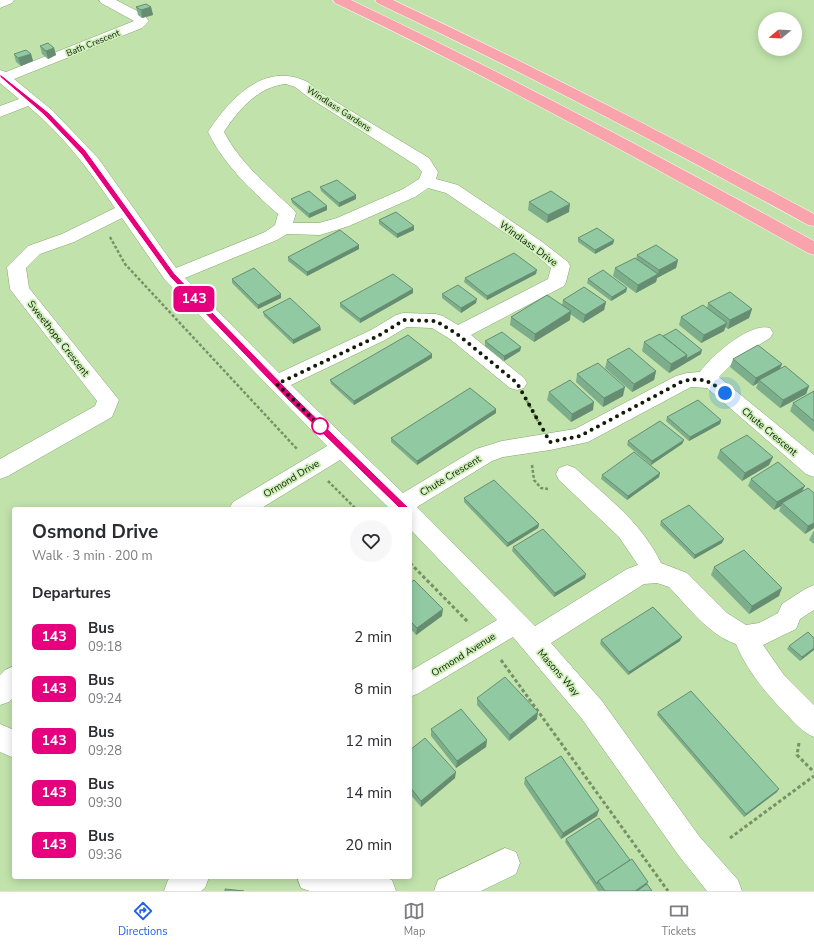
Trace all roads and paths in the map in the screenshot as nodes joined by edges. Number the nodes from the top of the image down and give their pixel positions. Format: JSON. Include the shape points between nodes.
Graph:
{"nodes":[{"id":1,"x":7,"y":0,"type":"edge"},
{"id":2,"x":106,"y":0,"type":"edge"},
{"id":3,"x":340,"y":0,"type":"edge"},
{"id":4,"x":382,"y":0,"type":"edge"},
{"id":5,"x":0,"y":4,"type":"edge"},
{"id":6,"x":2,"y":77,"type":"edge"},
{"id":7,"x":30,"y":100,"type":"junction"},
{"id":8,"x":0,"y":112,"type":"edge"},
{"id":9,"x":426,"y":182,"type":"junction"},
{"id":10,"x":125,"y":210,"type":"junction"},
{"id":11,"x":814,"y":221,"type":"edge"},
{"id":12,"x":283,"y":228,"type":"junction"},
{"id":13,"x":814,"y":249,"type":"edge"},
{"id":14,"x":172,"y":276,"type":"junction"},
{"id":15,"x":763,"y":333,"type":"dead end"},
{"id":16,"x":457,"y":334,"type":"junction"},
{"id":17,"x":706,"y":380,"type":"junction"},
{"id":18,"x":517,"y":383,"type":"joint"},
{"id":19,"x":277,"y":384,"type":"junction"},
{"id":20,"x":550,"y":442,"type":"junction"},
{"id":21,"x":342,"y":448,"type":"junction"},
{"id":22,"x":814,"y":468,"type":"edge"},
{"id":23,"x":0,"y":470,"type":"edge"},
{"id":24,"x":567,"y":474,"type":"dead end"},
{"id":25,"x":244,"y":507,"type":"edge"},
{"id":26,"x":402,"y":507,"type":"edge"},
{"id":27,"x":409,"y":507,"type":"edge"},
{"id":28,"x":412,"y":517,"type":"edge"},
{"id":29,"x":412,"y":566,"type":"edge"},
{"id":30,"x":653,"y":572,"type":"junction"},
{"id":31,"x":814,"y":596,"type":"edge"},
{"id":32,"x":516,"y":622,"type":"junction"},
{"id":33,"x":746,"y":636,"type":"junction"},
{"id":34,"x":485,"y":639,"type":"junction"},
{"id":35,"x":532,"y":641,"type":"junction"},
{"id":36,"x":12,"y":680,"type":"edge"},
{"id":37,"x":412,"y":684,"type":"edge"},
{"id":38,"x":0,"y":693,"type":"edge"},
{"id":39,"x":814,"y":724,"type":"edge"},
{"id":40,"x":0,"y":737,"type":"edge"},
{"id":41,"x":12,"y":744,"type":"edge"},
{"id":42,"x":814,"y":776,"type":"edge"},
{"id":43,"x":730,"y":838,"type":"dead end"},
{"id":44,"x":689,"y":846,"type":"junction"},
{"id":45,"x":505,"y":863,"type":"dead end"},
{"id":46,"x":192,"y":879,"type":"edge"},
{"id":47,"x":322,"y":879,"type":"edge"},
{"id":48,"x":179,"y":891,"type":"edge"},
{"id":49,"x":381,"y":891,"type":"edge"},
{"id":50,"x":449,"y":891,"type":"edge"},
{"id":51,"x":668,"y":891,"type":"edge"},
{"id":52,"x":709,"y":891,"type":"edge"},
{"id":53,"x":727,"y":891,"type":"edge"}],
"edges":[{"from":1,"to":5,"type":"street"},
{"from":2,"to":6,"type":"street","name":"Bath Crescent","via":[[142,21]]},
{"from":3,"to":13,"type":"highway","via":[[490,73]]},
{"from":4,"to":11,"type":"highway","via":[[512,62]]},
{"from":6,"to":7,"type":"street","name":"Masons Way"},
{"from":7,"to":8,"type":"street"},
{"from":7,"to":10,"type":"street","name":"Masons Way","via":[[56,123],[92,162]]},
{"from":9,"to":12,"type":"street","via":[[409,193],[343,222],[320,229]]},
{"from":9,"to":12,"type":"street","name":"Windlass Gardens","via":[[430,172],[423,162],[313,94],[298,82],[270,82],[247,94],[223,119],[216,132],[220,143],[257,186],[287,213]]},
{"from":9,"to":16,"type":"street","name":"Windlass Drive","via":[[452,189],[536,245],[561,266],[557,282]]},
{"from":10,"to":14,"type":"street","name":"Masons Way"},
{"from":10,"to":23,"type":"street","name":"Sweethope Crescent","via":[[68,238],[34,250],[16,266],[20,289],[108,400],[104,411]]},
{"from":12,"to":14,"type":"street","via":[[271,236]]},
{"from":14,"to":19,"type":"street","name":"Masons Way"},
{"from":15,"to":17,"type":"street","via":[[724,356]]},
{"from":16,"to":18,"type":"street"},
{"from":16,"to":19,"type":"street","via":[[436,321],[404,320],[378,336]]},
{"from":17,"to":20,"type":"street","name":"Chute Crescent","via":[[693,378],[683,381],[580,436]]},
{"from":17,"to":22,"type":"street","name":"Chute Crescent"},
{"from":18,"to":20,"type":"path"},
{"from":19,"to":21,"type":"street","name":"Masons Way"},
{"from":20,"to":27,"type":"street","name":"Chute Crescent","via":[[502,449],[484,455]]},
{"from":21,"to":25,"type":"street","name":"Ormond Drive"},
{"from":21,"to":26,"type":"street","name":"Masons Way"},
{"from":24,"to":30,"type":"street","via":[[629,532],[644,553]]},
{"from":28,"to":32,"type":"street","name":"Masons Way"},
{"from":29,"to":34,"type":"path"},
{"from":30,"to":33,"type":"street","via":[[669,575],[678,580],[723,626],[736,634]]},
{"from":30,"to":35,"type":"street","via":[[636,576]]},
{"from":31,"to":33,"type":"street","via":[[791,612],[787,621],[764,634]]},
{"from":32,"to":34,"type":"street","name":"Ormond Avenue"},
{"from":32,"to":35,"type":"street","name":"Masons Way"},
{"from":33,"to":39,"type":"street","via":[[756,658],[775,685]]},
{"from":34,"to":37,"type":"street","name":"Ormond Avenue"},
{"from":34,"to":51,"type":"path"},
{"from":35,"to":44,"type":"street","name":"Masons Way","via":[[592,710]]},
{"from":36,"to":38,"type":"street"},
{"from":40,"to":41,"type":"street"},
{"from":42,"to":43,"type":"path"},
{"from":44,"to":52,"type":"street","name":"Masons Way"},
{"from":44,"to":53,"type":"street","name":"Masons Way"},
{"from":45,"to":50,"type":"street"},
{"from":46,"to":48,"type":"street"},
{"from":47,"to":49,"type":"street"}]}
